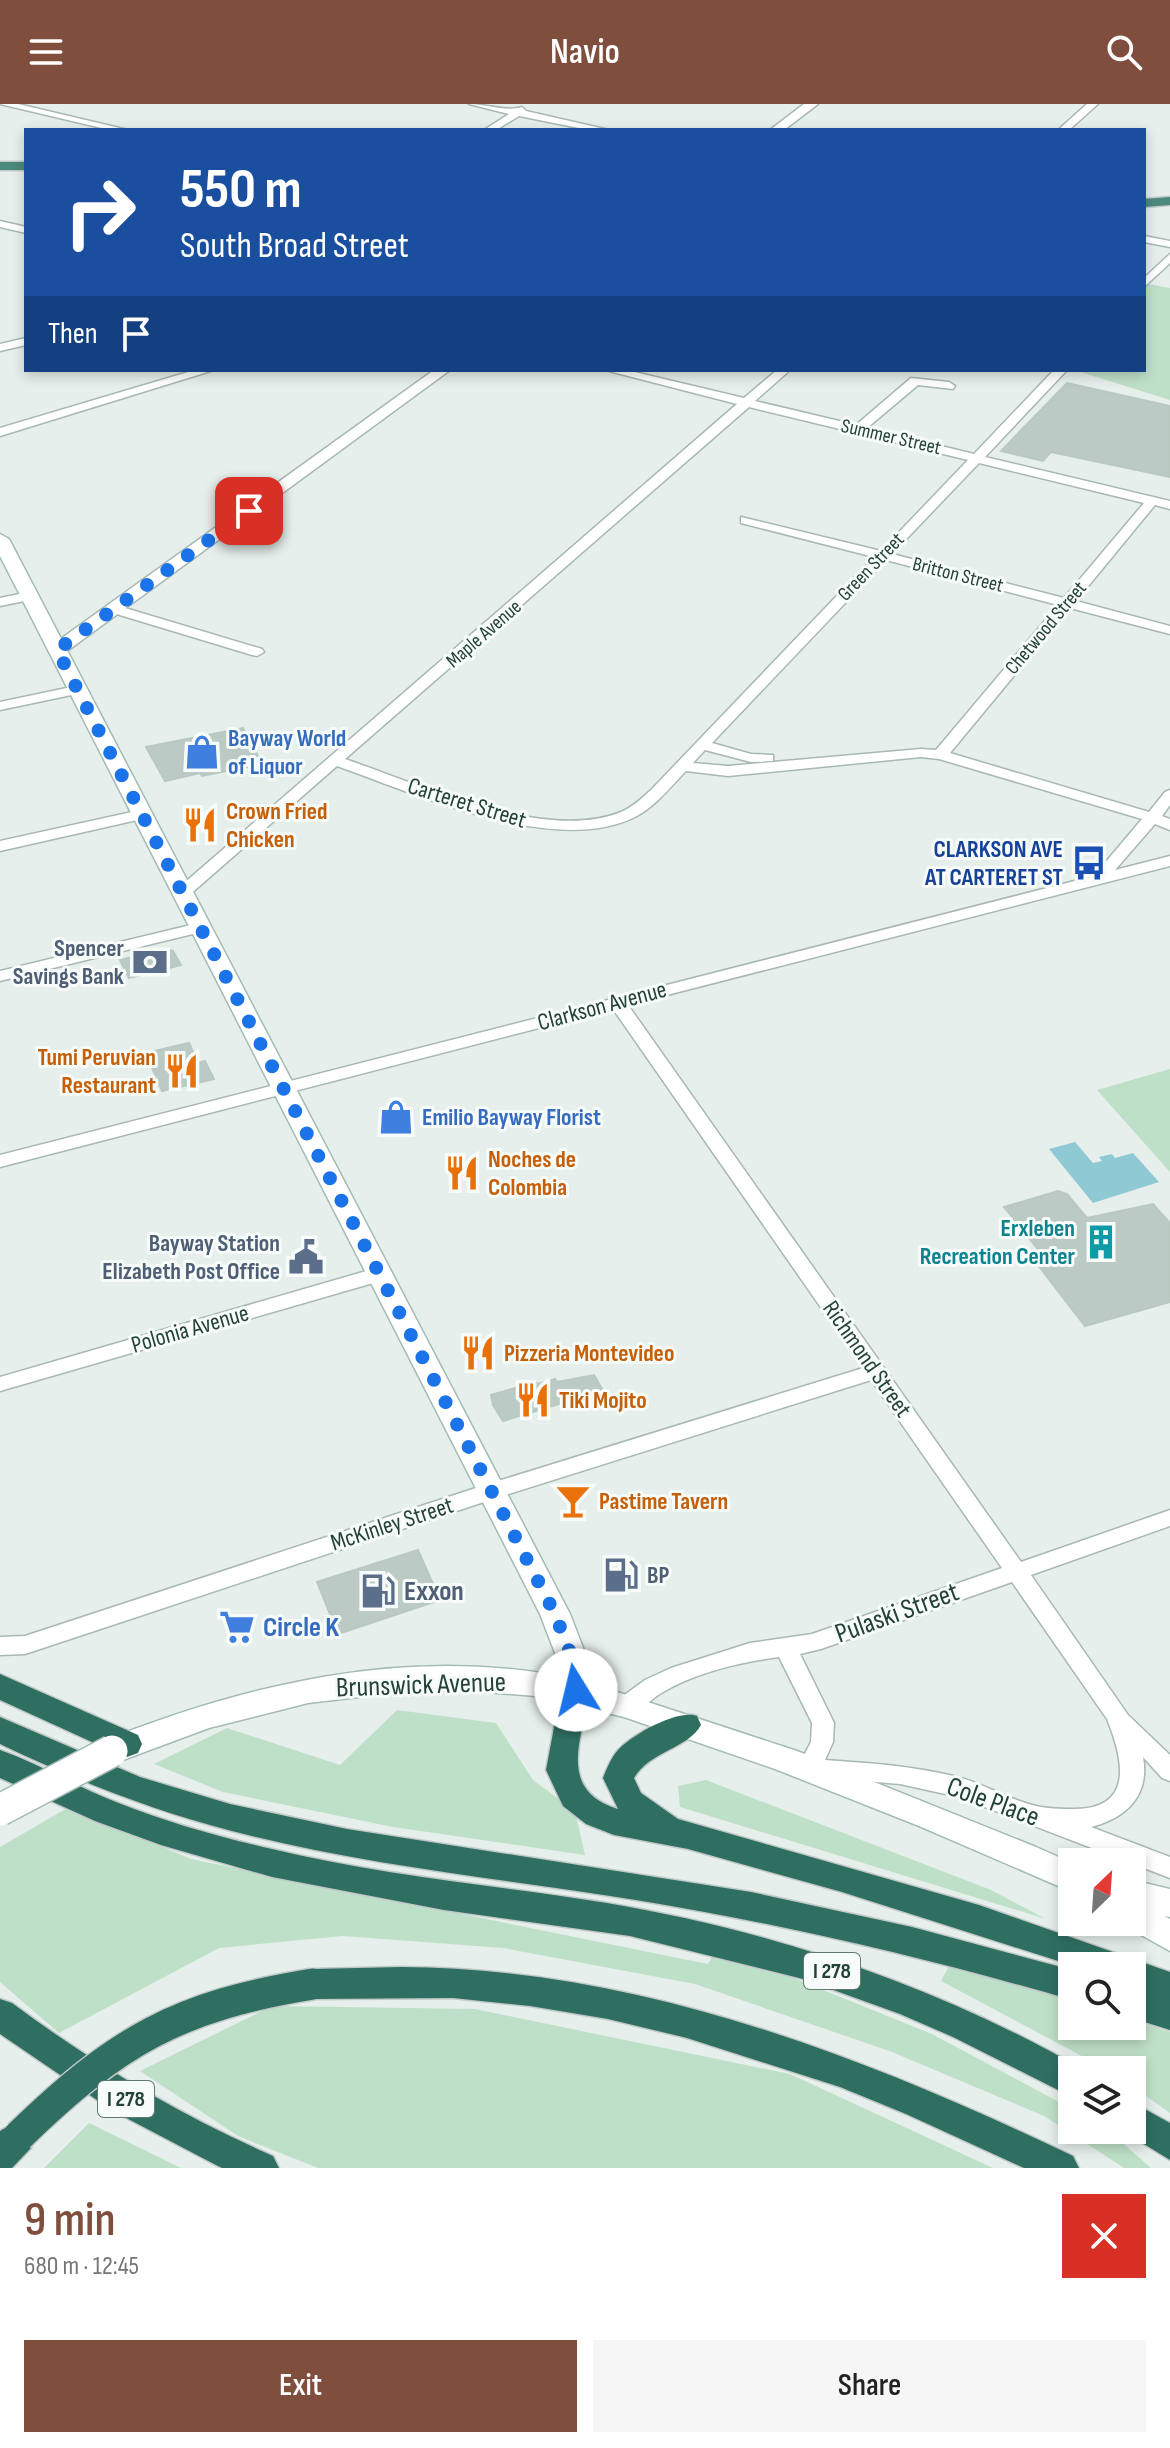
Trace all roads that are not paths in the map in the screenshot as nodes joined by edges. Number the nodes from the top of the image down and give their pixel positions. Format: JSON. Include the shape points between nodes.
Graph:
{"nodes":[{"id":1,"x":5,"y":104,"type":"edge"},
{"id":2,"x":474,"y":104,"type":"edge"},
{"id":3,"x":531,"y":104,"type":"edge"},
{"id":4,"x":812,"y":104,"type":"edge"},
{"id":5,"x":1093,"y":104,"type":"edge"},
{"id":6,"x":517,"y":113,"type":"junction"},
{"id":7,"x":114,"y":128,"type":"edge"},
{"id":8,"x":492,"y":128,"type":"edge"},
{"id":9,"x":594,"y":128,"type":"edge"},
{"id":10,"x":779,"y":128,"type":"edge"},
{"id":11,"x":1065,"y":128,"type":"edge"},
{"id":12,"x":0,"y":166,"type":"edge"},
{"id":13,"x":24,"y":166,"type":"edge"},
{"id":14,"x":0,"y":172,"type":"edge"},
{"id":15,"x":24,"y":172,"type":"edge"},
{"id":16,"x":0,"y":180,"type":"edge"},
{"id":17,"x":24,"y":181,"type":"edge"},
{"id":18,"x":1170,"y":201,"type":"edge"},
{"id":19,"x":1146,"y":203,"type":"edge"},
{"id":20,"x":1170,"y":209,"type":"edge"},
{"id":21,"x":1146,"y":211,"type":"edge"},
{"id":22,"x":0,"y":224,"type":"edge"},
{"id":23,"x":24,"y":230,"type":"edge"},
{"id":24,"x":1146,"y":239,"type":"edge"},
{"id":25,"x":1170,"y":244,"type":"edge"},
{"id":26,"x":1170,"y":257,"type":"edge"},
{"id":27,"x":1146,"y":282,"type":"edge"},
{"id":28,"x":24,"y":342,"type":"edge"},
{"id":29,"x":0,"y":348,"type":"edge"},
{"id":30,"x":201,"y":372,"type":"edge"},
{"id":31,"x":440,"y":372,"type":"edge"},
{"id":32,"x":619,"y":372,"type":"edge"},
{"id":33,"x":782,"y":372,"type":"edge"},
{"id":34,"x":1059,"y":372,"type":"edge"},
{"id":35,"x":949,"y":386,"type":"dead end"},
{"id":36,"x":746,"y":403,"type":"junction"},
{"id":37,"x":858,"y":430,"type":"junction"},
{"id":38,"x":0,"y":432,"type":"edge"},
{"id":39,"x":977,"y":458,"type":"junction"},
{"id":40,"x":1152,"y":501,"type":"junction"},
{"id":41,"x":1170,"y":505,"type":"edge"},
{"id":42,"x":746,"y":520,"type":"dead end"},
{"id":43,"x":0,"y":539,"type":"edge"},
{"id":44,"x":882,"y":556,"type":"junction"},
{"id":45,"x":29,"y":596,"type":"junction"},
{"id":46,"x":0,"y":602,"type":"edge"},
{"id":47,"x":1067,"y":603,"type":"junction"},
{"id":48,"x":115,"y":609,"type":"junction"},
{"id":49,"x":1170,"y":630,"type":"edge"},
{"id":50,"x":57,"y":650,"type":"junction"},
{"id":51,"x":257,"y":652,"type":"dead end"},
{"id":52,"x":76,"y":690,"type":"junction"},
{"id":53,"x":0,"y":706,"type":"edge"},
{"id":54,"x":702,"y":745,"type":"junction"},
{"id":55,"x":940,"y":755,"type":"junction"},
{"id":56,"x":819,"y":760,"type":"junction"},
{"id":57,"x":337,"y":761,"type":"junction"},
{"id":58,"x":682,"y":766,"type":"junction"},
{"id":59,"x":1170,"y":795,"type":"edge"},
{"id":60,"x":141,"y":815,"type":"junction"},
{"id":61,"x":1154,"y":818,"type":"junction"},
{"id":62,"x":1170,"y":825,"type":"edge"},
{"id":63,"x":0,"y":846,"type":"edge"},
{"id":64,"x":1170,"y":861,"type":"edge"},
{"id":65,"x":1099,"y":877,"type":"junction"},
{"id":66,"x":181,"y":894,"type":"junction"},
{"id":67,"x":199,"y":928,"type":"junction"},
{"id":68,"x":0,"y":976,"type":"edge"},
{"id":69,"x":617,"y":1002,"type":"junction"},
{"id":70,"x":284,"y":1089,"type":"junction"},
{"id":71,"x":0,"y":1161,"type":"edge"},
{"id":72,"x":380,"y":1274,"type":"junction"},
{"id":73,"x":875,"y":1371,"type":"junction"},
{"id":74,"x":0,"y":1384,"type":"edge"},
{"id":75,"x":492,"y":1491,"type":"junction"},
{"id":76,"x":1170,"y":1518,"type":"edge"},
{"id":77,"x":1015,"y":1571,"type":"junction"},
{"id":78,"x":0,"y":1646,"type":"edge"},
{"id":79,"x":786,"y":1648,"type":"junction"},
{"id":80,"x":0,"y":1686,"type":"edge"},
{"id":81,"x":576,"y":1690,"type":"junction"},
{"id":82,"x":627,"y":1706,"type":"junction"},
{"id":83,"x":1117,"y":1715,"type":"junction"},
{"id":84,"x":686,"y":1725,"type":"junction"},
{"id":85,"x":0,"y":1730,"type":"edge"},
{"id":86,"x":119,"y":1748,"type":"junction"},
{"id":87,"x":0,"y":1763,"type":"edge"},
{"id":88,"x":809,"y":1769,"type":"junction"},
{"id":89,"x":1170,"y":1771,"type":"edge"},
{"id":90,"x":0,"y":1810,"type":"edge"},
{"id":91,"x":1031,"y":1815,"type":"junction"},
{"id":92,"x":669,"y":1831,"type":"junction"},
{"id":93,"x":1170,"y":1868,"type":"edge"},
{"id":94,"x":1058,"y":1872,"type":"edge"},
{"id":95,"x":1146,"y":1897,"type":"edge"},
{"id":96,"x":1170,"y":1903,"type":"edge"},
{"id":97,"x":1146,"y":1922,"type":"edge"},
{"id":98,"x":1170,"y":1936,"type":"edge"},
{"id":99,"x":1076,"y":1952,"type":"edge"},
{"id":100,"x":1146,"y":1978,"type":"edge"},
{"id":101,"x":1058,"y":1981,"type":"edge"},
{"id":102,"x":1170,"y":1987,"type":"edge"},
{"id":103,"x":1146,"y":2007,"type":"edge"},
{"id":104,"x":0,"y":2014,"type":"edge"},
{"id":105,"x":1170,"y":2015,"type":"edge"},
{"id":106,"x":1058,"y":2074,"type":"edge"},
{"id":107,"x":1146,"y":2127,"type":"edge"},
{"id":108,"x":1170,"y":2143,"type":"edge"},
{"id":109,"x":9,"y":2146,"type":"edge"},
{"id":110,"x":261,"y":2168,"type":"edge"},
{"id":111,"x":1061,"y":2168,"type":"edge"}],
"edges":[{"from":1,"to":7,"type":"street"},
{"from":2,"to":6,"type":"street"},
{"from":3,"to":6,"type":"street"},
{"from":4,"to":10,"type":"street"},
{"from":5,"to":11,"type":"street"},
{"from":6,"to":8,"type":"street"},
{"from":6,"to":9,"type":"street"},
{"from":12,"to":13,"type":"highway"},
{"from":14,"to":15,"type":"highway"},
{"from":16,"to":17,"type":"highway"},
{"from":18,"to":19,"type":"highway"},
{"from":20,"to":21,"type":"highway"},
{"from":22,"to":23,"type":"street"},
{"from":24,"to":25,"type":"street"},
{"from":26,"to":27,"type":"street"},
{"from":28,"to":29,"type":"street"},
{"from":30,"to":38,"type":"street"},
{"from":31,"to":48,"type":"street"},
{"from":32,"to":36,"type":"street","name":"Summer Street"},
{"from":33,"to":36,"type":"street","name":"Maple Avenue"},
{"from":34,"to":39,"type":"street","name":"Green Street"},
{"from":35,"to":37,"type":"street","via":[[915,381]]},
{"from":36,"to":37,"type":"street","name":"Summer Street"},
{"from":36,"to":57,"type":"street","name":"Maple Avenue"},
{"from":37,"to":39,"type":"street","name":"Summer Street"},
{"from":39,"to":40,"type":"street","name":"Summer Street"},
{"from":39,"to":44,"type":"street","name":"Green Street"},
{"from":40,"to":41,"type":"street","name":"Summer Street"},
{"from":40,"to":47,"type":"street","name":"Chetwood Street"},
{"from":42,"to":44,"type":"street","name":"Britton Street"},
{"from":43,"to":45,"type":"main road"},
{"from":44,"to":47,"type":"street","name":"Britton Street"},
{"from":44,"to":54,"type":"street","name":"Green Street"},
{"from":45,"to":46,"type":"street"},
{"from":45,"to":50,"type":"main road"},
{"from":47,"to":49,"type":"street","name":"Britton Street"},
{"from":47,"to":55,"type":"street","name":"Chetwood Street"},
{"from":48,"to":50,"type":"street"},
{"from":48,"to":51,"type":"street"},
{"from":50,"to":52,"type":"main road"},
{"from":52,"to":53,"type":"street"},
{"from":52,"to":60,"type":"main road"},
{"from":54,"to":56,"type":"street","via":[[751,758]]},
{"from":54,"to":58,"type":"street","name":"Green Street"},
{"from":55,"to":56,"type":"street"},
{"from":55,"to":61,"type":"street"},
{"from":56,"to":58,"type":"street","via":[[728,771]]},
{"from":57,"to":58,"type":"street","name":"Carteret Street","via":[[512,819],[574,826],[628,814]]},
{"from":57,"to":66,"type":"street","name":"Maple Avenue"},
{"from":59,"to":61,"type":"street"},
{"from":60,"to":63,"type":"street"},
{"from":60,"to":66,"type":"main road"},
{"from":61,"to":62,"type":"street"},
{"from":61,"to":65,"type":"street"},
{"from":64,"to":65,"type":"street","name":"Clarkson Avenue"},
{"from":65,"to":69,"type":"street","name":"Clarkson Avenue"},
{"from":66,"to":67,"type":"main road"},
{"from":67,"to":68,"type":"street"},
{"from":67,"to":70,"type":"main road"},
{"from":69,"to":70,"type":"street","name":"Clarkson Avenue"},
{"from":69,"to":73,"type":"street","name":"Richmond Street"},
{"from":70,"to":71,"type":"street","name":"Clarkson Avenue"},
{"from":70,"to":72,"type":"main road"},
{"from":72,"to":74,"type":"street","name":"Polonia Avenue"},
{"from":72,"to":75,"type":"main road"},
{"from":73,"to":75,"type":"street","name":"McKinley Street"},
{"from":73,"to":77,"type":"street","name":"Richmond Street"},
{"from":75,"to":78,"type":"street","name":"McKinley Street","via":[[25,1645]]},
{"from":75,"to":81,"type":"main road","via":[[555,1614],[570,1653]]},
{"from":76,"to":77,"type":"street","name":"Pulaski Street"},
{"from":77,"to":79,"type":"street","name":"Pulaski Street"},
{"from":77,"to":83,"type":"street","name":"Richmond Street"},
{"from":79,"to":82,"type":"street","name":"Pulaski Street","via":[[750,1652],[666,1679]]},
{"from":79,"to":88,"type":"street","via":[[823,1723],[822,1742]]},
{"from":80,"to":86,"type":"highway"},
{"from":81,"to":82,"type":"main road","name":"Brunswick Avenue"},
{"from":81,"to":86,"type":"main road","name":"Brunswick Avenue","via":[[489,1679],[364,1682],[220,1710]]},
{"from":81,"to":92,"type":"highway","via":[[562,1758],[570,1792],[600,1817]]},
{"from":82,"to":84,"type":"main road","name":"Brunswick Avenue"},
{"from":83,"to":89,"type":"street","name":"Richmond Street"},
{"from":83,"to":91,"type":"street","name":"Richmond Street","via":[[1135,1766],[1122,1803],[1086,1820]]},
{"from":84,"to":88,"type":"main road","name":"Brunswick Avenue"},
{"from":84,"to":92,"type":"highway","via":[[634,1755],[618,1778],[630,1802]]},
{"from":85,"to":101,"type":"highway","via":[[170,1801],[241,1820],[770,1910]]},
{"from":86,"to":90,"type":"main road","name":"Brunswick Avenue","bridge":true},
{"from":87,"to":106,"type":"highway","number":"I 278","via":[[84,1804],[237,1856],[443,1895],[628,1921],[820,1967],[952,2019]]},
{"from":88,"to":91,"type":"street","name":"Cole Place","via":[[922,1778]]},
{"from":88,"to":94,"type":"main road","name":"Brunswick Avenue"},
{"from":91,"to":93,"type":"street","name":"Cole Place"},
{"from":92,"to":99,"type":"highway"},
{"from":95,"to":96,"type":"main road"},
{"from":97,"to":98,"type":"main road"},
{"from":100,"to":102,"type":"highway"},
{"from":103,"to":105,"type":"highway"},
{"from":104,"to":110,"type":"highway","number":"I 278","via":[[124,2098]]},
{"from":107,"to":108,"type":"highway"},
{"from":109,"to":111,"type":"highway","bridge":true,"via":[[79,2078],[182,2014],[253,1992],[313,1984],[407,1982],[501,1988],[678,2022],[873,2084]]}]}
